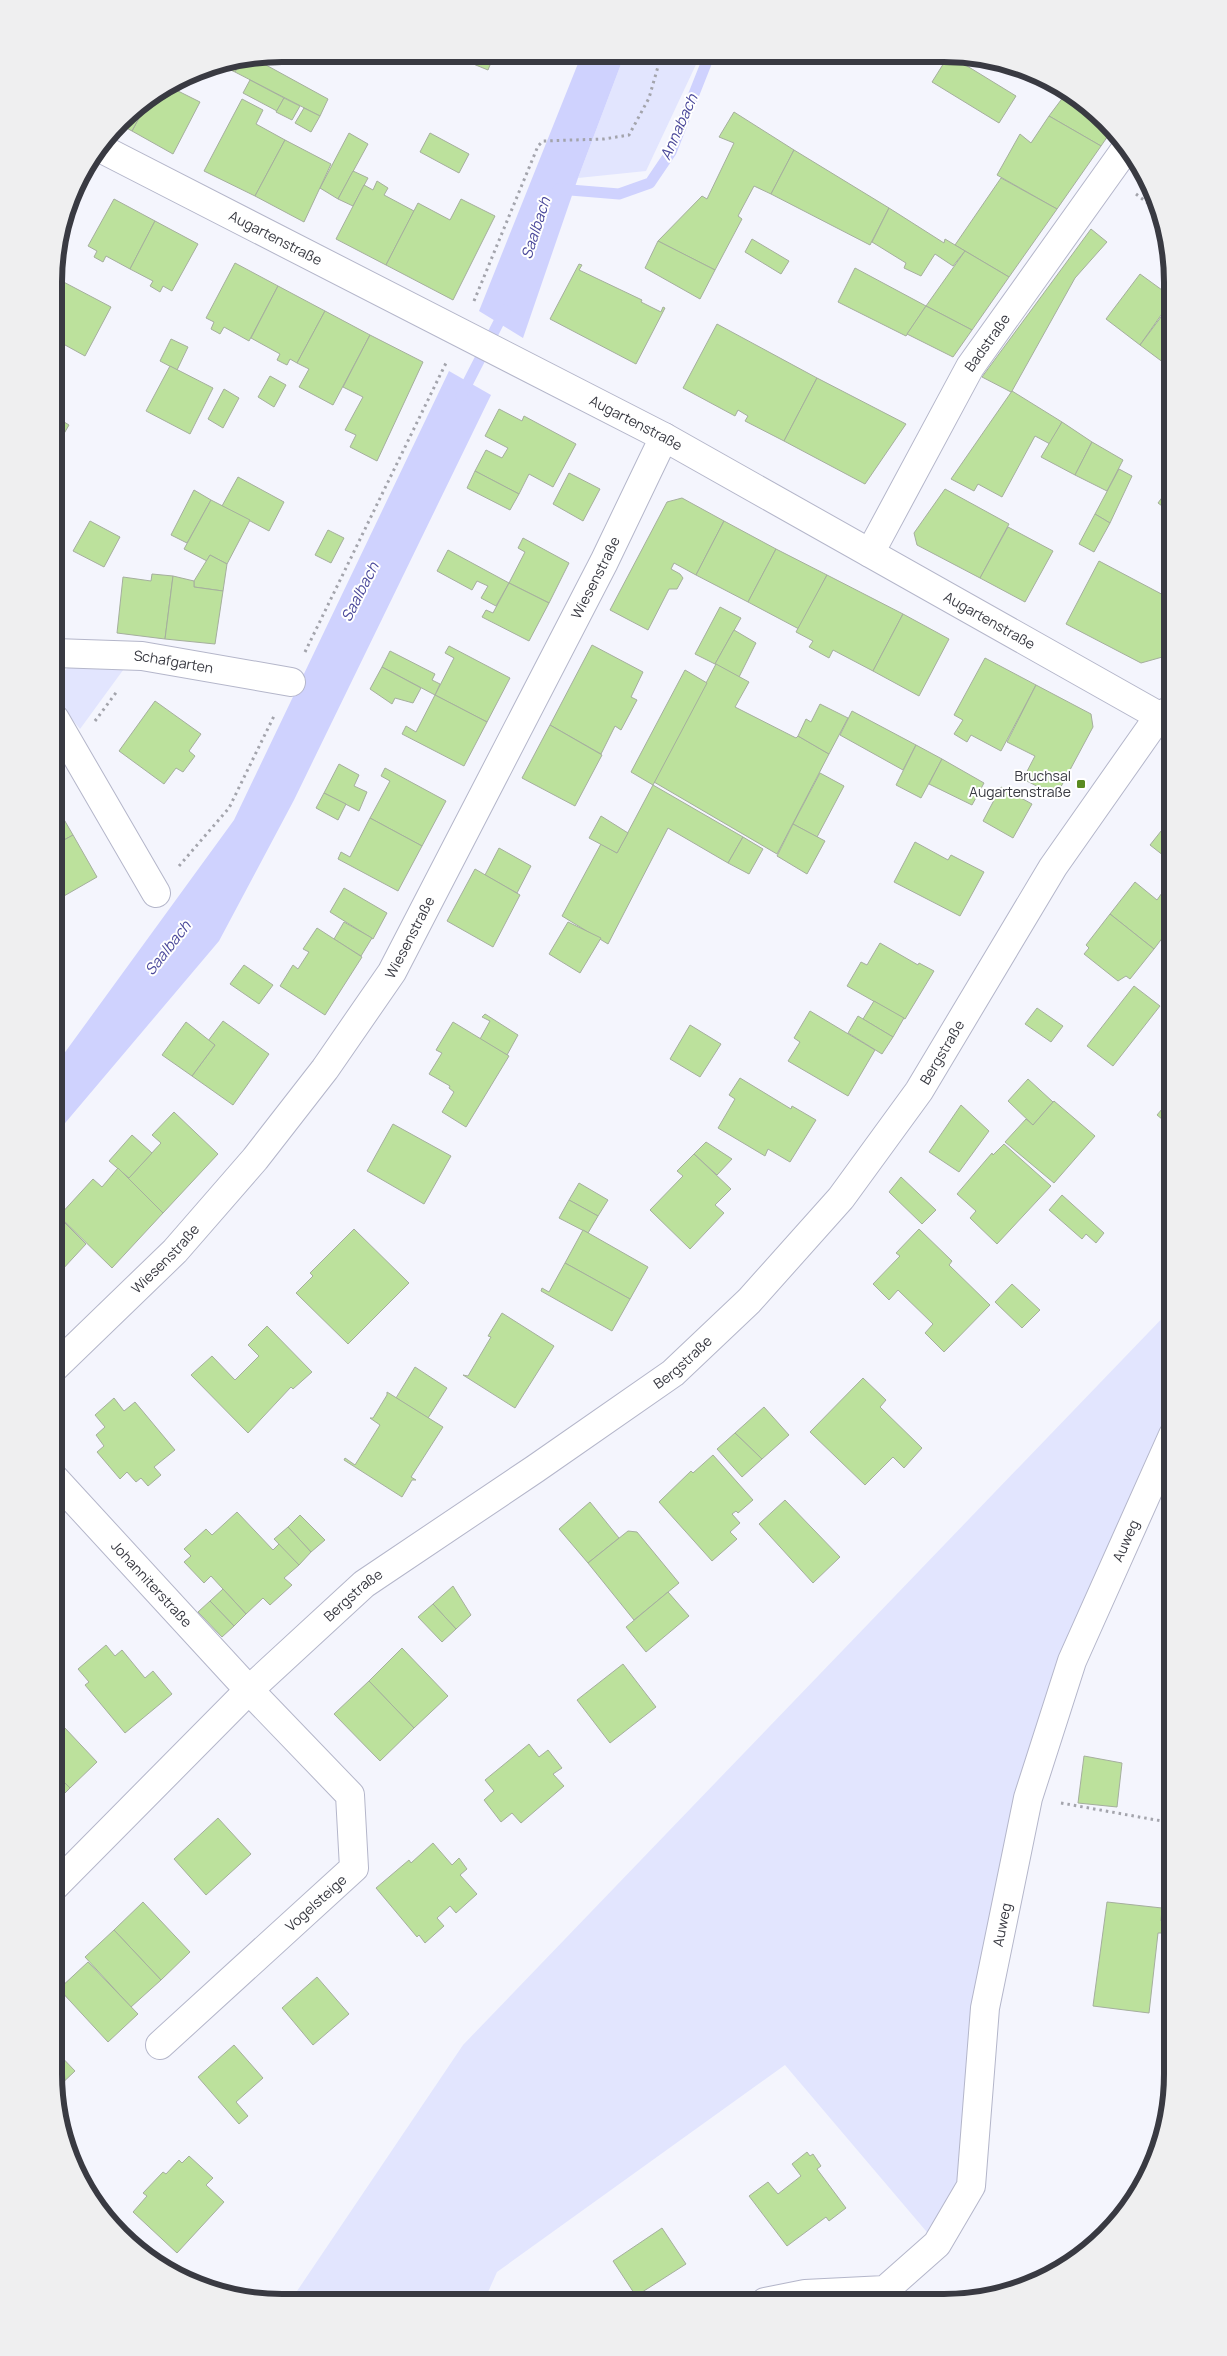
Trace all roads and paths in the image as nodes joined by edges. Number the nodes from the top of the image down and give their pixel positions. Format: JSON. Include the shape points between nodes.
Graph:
{"nodes":[{"id":1,"x":659,"y":62,"type":"edge"},
{"id":2,"x":106,"y":151,"type":"edge"},
{"id":3,"x":1122,"y":154,"type":"edge"},
{"id":4,"x":462,"y":331,"type":"junction"},
{"id":5,"x":664,"y":437,"type":"junction"},
{"id":6,"x":870,"y":552,"type":"junction"},
{"id":7,"x":62,"y":653,"type":"edge"},
{"id":8,"x":142,"y":656,"type":"junction"},
{"id":9,"x":291,"y":682,"type":"junction"},
{"id":10,"x":1164,"y":711,"type":"edge"},
{"id":11,"x":1164,"y":715,"type":"edge"},
{"id":12,"x":62,"y":732,"type":"edge"},
{"id":13,"x":73,"y":752,"type":"junction"},
{"id":14,"x":156,"y":893,"type":"joint"},
{"id":15,"x":62,"y":1360,"type":"edge"},
{"id":16,"x":1164,"y":1455,"type":"edge"},
{"id":17,"x":62,"y":1487,"type":"edge"},
{"id":18,"x":249,"y":1690,"type":"junction"},
{"id":19,"x":1028,"y":1798,"type":"junction"},
{"id":20,"x":1164,"y":1821,"type":"edge"},
{"id":21,"x":62,"y":1879,"type":"edge"},
{"id":22,"x":160,"y":2045,"type":"dead end"},
{"id":23,"x":805,"y":2294,"type":"edge"}],
"edges":[{"from":1,"to":4,"type":"path","via":[[649,98],[629,135],[544,141],[538,146]]},
{"from":2,"to":4,"type":"street","name":"Augartenstraße"},
{"from":3,"to":6,"type":"street","name":"Badstraße","via":[[970,367]]},
{"from":4,"to":5,"type":"street","name":"Augartenstraße"},
{"from":4,"to":9,"type":"path"},
{"from":5,"to":6,"type":"street","name":"Augartenstraße"},
{"from":5,"to":15,"type":"street","name":"Wiesenstraße","via":[[604,562],[392,972],[325,1069],[255,1159],[175,1251]]},
{"from":6,"to":10,"type":"street","name":"Augartenstraße"},
{"from":7,"to":8,"type":"street","name":"Schafgarten"},
{"from":8,"to":9,"type":"street","name":"Schafgarten"},
{"from":8,"to":13,"type":"path"},
{"from":9,"to":14,"type":"path","via":[[230,808]]},
{"from":11,"to":18,"type":"street","name":"Bergstraße","via":[[1053,867],[919,1091],[841,1198],[749,1301],[672,1373],[364,1584]]},
{"from":12,"to":13,"type":"street"},
{"from":13,"to":14,"type":"street"},
{"from":16,"to":19,"type":"street","name":"Auweg","via":[[1072,1661]]},
{"from":17,"to":18,"type":"street","name":"Johanniterstraße"},
{"from":18,"to":21,"type":"street","name":"Bergstraße"},
{"from":18,"to":22,"type":"street","name":"Vogelsteige","via":[[350,1795],[354,1868]]},
{"from":19,"to":20,"type":"path"},
{"from":19,"to":23,"type":"street","name":"Auweg","via":[[985,2008],[971,2186],[937,2244],[886,2290]]}]}
